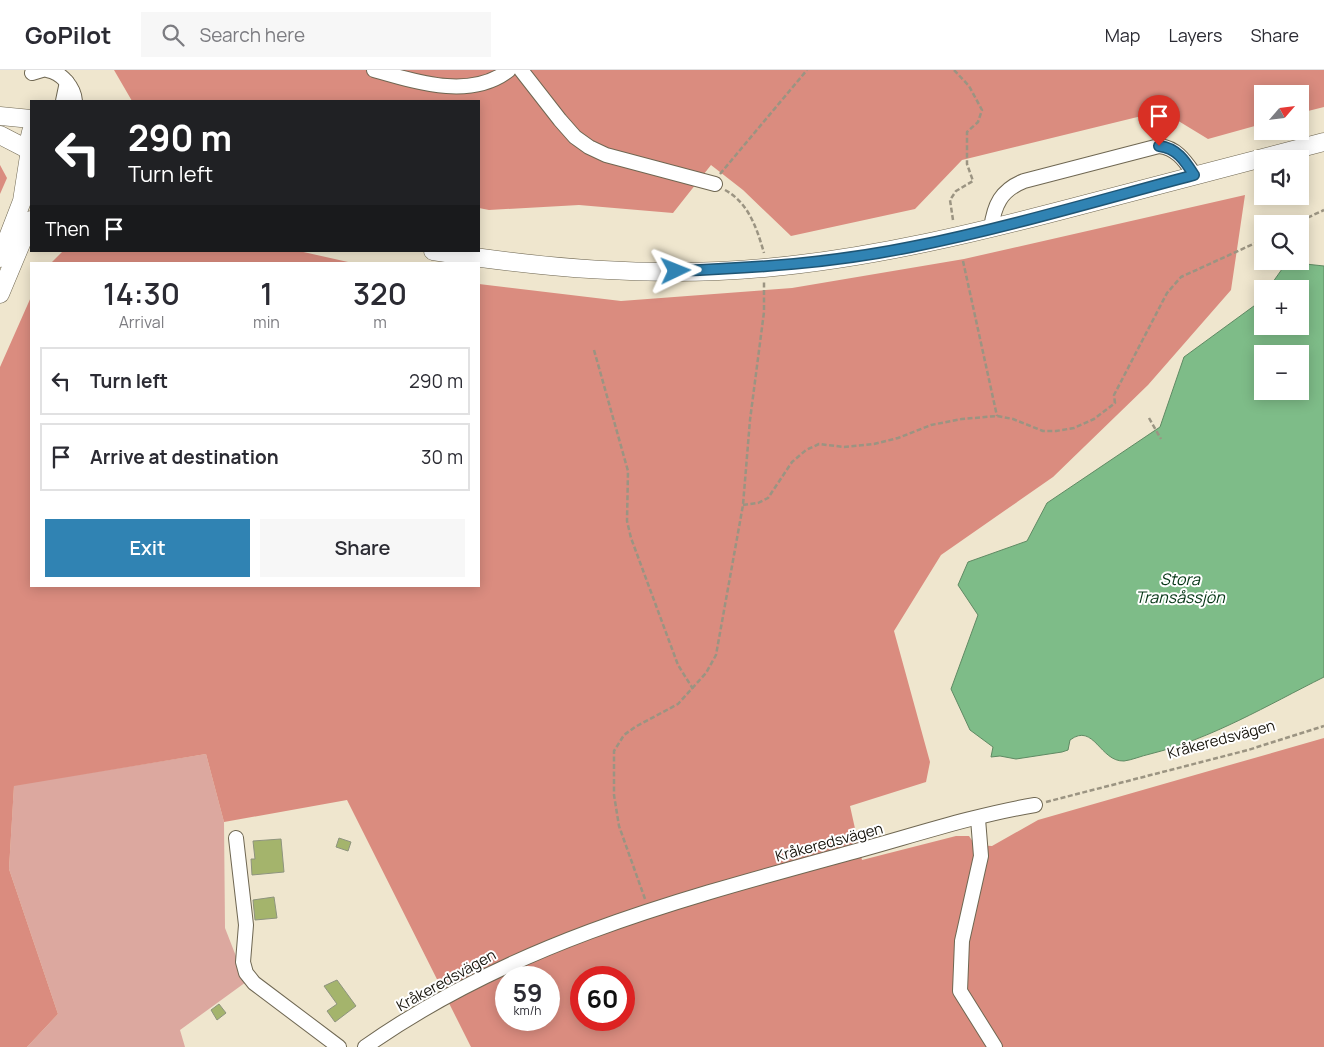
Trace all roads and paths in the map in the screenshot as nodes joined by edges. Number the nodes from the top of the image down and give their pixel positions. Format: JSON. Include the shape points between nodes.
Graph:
{"nodes":[{"id":1,"x":47,"y":70,"type":"edge"},
{"id":2,"x":374,"y":70,"type":"edge"},
{"id":3,"x":509,"y":70,"type":"edge"},
{"id":4,"x":521,"y":70,"type":"edge"},
{"id":5,"x":807,"y":70,"type":"edge"},
{"id":6,"x":954,"y":70,"type":"edge"},
{"id":7,"x":66,"y":82,"type":"junction"},
{"id":8,"x":63,"y":100,"type":"edge"},
{"id":9,"x":75,"y":100,"type":"edge"},
{"id":10,"x":0,"y":116,"type":"edge"},
{"id":11,"x":30,"y":119,"type":"edge"},
{"id":12,"x":0,"y":135,"type":"edge"},
{"id":13,"x":1324,"y":142,"type":"edge"},
{"id":14,"x":29,"y":155,"type":"edge"},
{"id":15,"x":1194,"y":175,"type":"junction"},
{"id":16,"x":715,"y":184,"type":"joint"},
{"id":17,"x":729,"y":192,"type":"dead end"},
{"id":18,"x":1324,"y":210,"type":"edge"},
{"id":19,"x":1309,"y":217,"type":"edge"},
{"id":20,"x":953,"y":220,"type":"dead end"},
{"id":21,"x":30,"y":224,"type":"edge"},
{"id":22,"x":991,"y":229,"type":"junction"},
{"id":23,"x":1254,"y":244,"type":"edge"},
{"id":24,"x":438,"y":252,"type":"edge"},
{"id":25,"x":0,"y":258,"type":"edge"},
{"id":26,"x":963,"y":261,"type":"dead end"},
{"id":27,"x":763,"y":268,"type":"junction"},
{"id":28,"x":0,"y":294,"type":"edge"},
{"id":29,"x":594,"y":350,"type":"dead end"},
{"id":30,"x":997,"y":416,"type":"junction"},
{"id":31,"x":1149,"y":418,"type":"dead end"},
{"id":32,"x":1160,"y":439,"type":"dead end"},
{"id":33,"x":743,"y":505,"type":"junction"},
{"id":34,"x":694,"y":689,"type":"junction"},
{"id":35,"x":1324,"y":726,"type":"edge"},
{"id":36,"x":1035,"y":805,"type":"joint"},
{"id":37,"x":978,"y":819,"type":"junction"},
{"id":38,"x":236,"y":838,"type":"dead end"},
{"id":39,"x":648,"y":909,"type":"junction"},
{"id":40,"x":338,"y":1047,"type":"edge"},
{"id":41,"x":365,"y":1047,"type":"edge"},
{"id":42,"x":995,"y":1047,"type":"edge"}],
"edges":[{"from":1,"to":7,"type":"street"},
{"from":2,"to":3,"type":"street","via":[[423,84],[455,88],[498,78]]},
{"from":4,"to":16,"type":"street","via":[[560,120],[589,148]]},
{"from":5,"to":16,"type":"path","via":[[717,177]]},
{"from":6,"to":20,"type":"path","via":[[969,86],[982,110],[978,122],[967,132],[968,164],[973,181],[950,200]]},
{"from":7,"to":8,"type":"street"},
{"from":7,"to":9,"type":"street"},
{"from":10,"to":11,"type":"main road"},
{"from":12,"to":14,"type":"main road"},
{"from":13,"to":15,"type":"main road"},
{"from":14,"to":25,"type":"main road","via":[[22,201]]},
{"from":15,"to":22,"type":"main road"},
{"from":15,"to":22,"type":"street","via":[[1177,152],[1159,146],[1024,181],[1003,193],[993,214]]},
{"from":17,"to":27,"type":"path","via":[[751,216],[764,254]]},
{"from":18,"to":19,"type":"path"},
{"from":21,"to":28,"type":"main road"},
{"from":22,"to":27,"type":"main road","via":[[901,249]]},
{"from":23,"to":30,"type":"path","via":[[1180,276],[1167,293],[1118,387],[1115,403],[1094,419],[1074,428],[1056,431]]},
{"from":24,"to":27,"type":"main road","via":[[508,263],[599,271]]},
{"from":26,"to":30,"type":"path"},
{"from":27,"to":33,"type":"path","via":[[764,312]]},
{"from":29,"to":34,"type":"path","via":[[628,471],[627,521],[632,538],[678,665]]},
{"from":30,"to":33,"type":"path","via":[[962,418],[931,425],[874,444],[844,447],[819,444],[792,462],[768,498]]},
{"from":31,"to":32,"type":"path"},
{"from":33,"to":34,"type":"path","via":[[716,655]]},
{"from":34,"to":39,"type":"path","via":[[678,704],[624,735],[616,745],[613,759],[619,826]]},
{"from":35,"to":36,"type":"path","name":"Kråkeredsvägen","via":[[1248,750]]},
{"from":36,"to":37,"type":"street","name":"Kråkeredsvägen"},
{"from":37,"to":39,"type":"street","name":"Kråkeredsvägen"},
{"from":37,"to":42,"type":"street","via":[[981,856],[962,942],[960,991]]},
{"from":38,"to":40,"type":"street","via":[[246,926],[243,949],[246,973],[254,983]]},
{"from":39,"to":41,"type":"street","name":"Kråkeredsvägen","via":[[551,945],[467,984]]}]}
